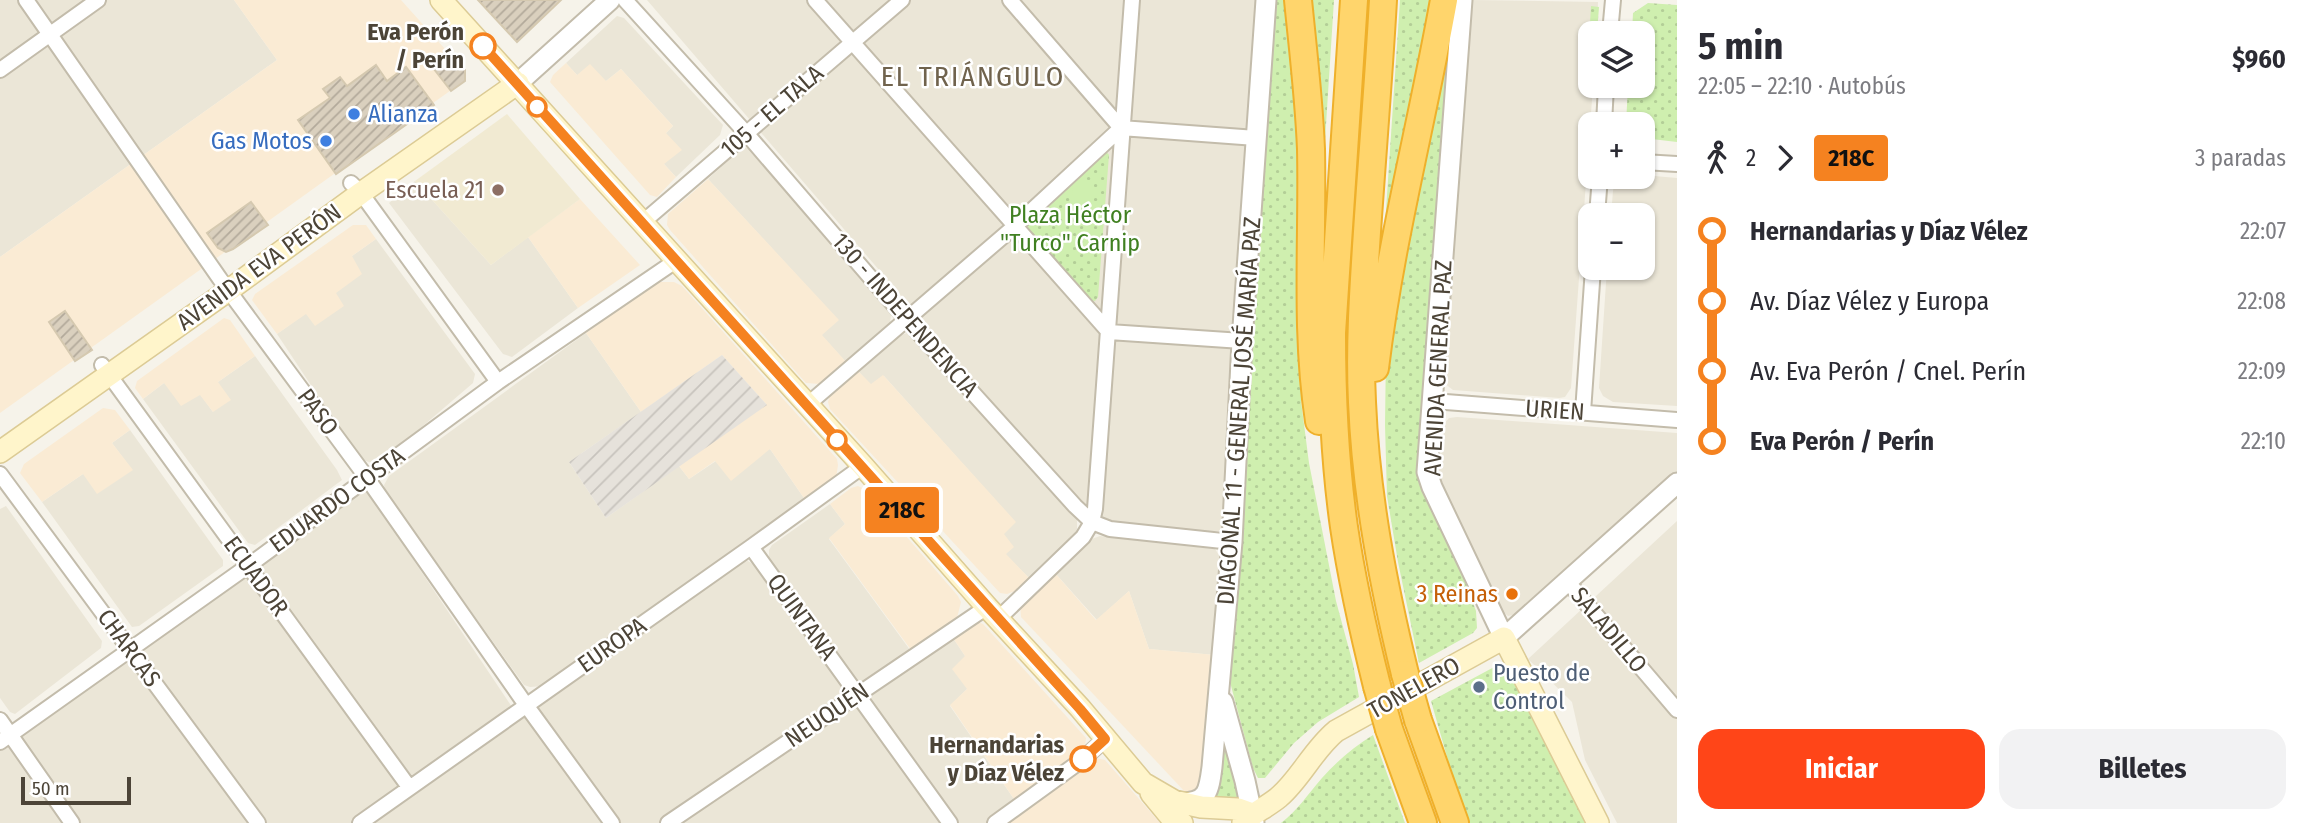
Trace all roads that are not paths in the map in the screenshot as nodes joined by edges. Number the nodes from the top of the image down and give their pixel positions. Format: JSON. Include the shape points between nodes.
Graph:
{"nodes":[{"id":1,"x":26,"y":0,"type":"edge"},
{"id":2,"x":98,"y":0,"type":"edge"},
{"id":3,"x":441,"y":0,"type":"edge"},
{"id":4,"x":591,"y":0,"type":"edge"},
{"id":5,"x":610,"y":0,"type":"edge"},
{"id":6,"x":625,"y":0,"type":"edge"},
{"id":7,"x":815,"y":0,"type":"edge"},
{"id":8,"x":901,"y":0,"type":"edge"},
{"id":9,"x":1010,"y":0,"type":"edge"},
{"id":10,"x":1132,"y":0,"type":"edge"},
{"id":11,"x":1266,"y":0,"type":"edge"},
{"id":12,"x":1298,"y":0,"type":"edge"},
{"id":13,"x":1354,"y":0,"type":"edge"},
{"id":14,"x":1383,"y":0,"type":"edge"},
{"id":15,"x":1444,"y":0,"type":"edge"},
{"id":16,"x":1462,"y":0,"type":"edge"},
{"id":17,"x":1613,"y":0,"type":"edge"},
{"id":18,"x":1611,"y":21,"type":"edge"},
{"id":19,"x":50,"y":35,"type":"junction"},
{"id":20,"x":852,"y":43,"type":"junction"},
{"id":21,"x":0,"y":71,"type":"edge"},
{"id":22,"x":513,"y":78,"type":"junction"},
{"id":23,"x":1122,"y":128,"type":"junction"},
{"id":24,"x":746,"y":133,"type":"junction"},
{"id":25,"x":1256,"y":138,"type":"junction"},
{"id":26,"x":1655,"y":163,"type":"edge"},
{"id":27,"x":1677,"y":164,"type":"edge"},
{"id":28,"x":356,"y":188,"type":"junction"},
{"id":29,"x":643,"y":222,"type":"junction"},
{"id":30,"x":1015,"y":226,"type":"junction"},
{"id":31,"x":677,"y":260,"type":"junction"},
{"id":32,"x":1592,"y":280,"type":"edge"},
{"id":33,"x":225,"y":285,"type":"junction"},
{"id":34,"x":907,"y":320,"type":"junction"},
{"id":35,"x":1109,"y":332,"type":"junction"},
{"id":36,"x":1242,"y":341,"type":"junction"},
{"id":37,"x":106,"y":370,"type":"junction"},
{"id":38,"x":498,"y":382,"type":"junction"},
{"id":39,"x":1433,"y":401,"type":"junction"},
{"id":40,"x":806,"y":406,"type":"junction"},
{"id":41,"x":1583,"y":412,"type":"junction"},
{"id":42,"x":1677,"y":421,"type":"edge"},
{"id":43,"x":0,"y":439,"type":"edge"},
{"id":44,"x":0,"y":452,"type":"edge"},
{"id":45,"x":863,"y":466,"type":"junction"},
{"id":46,"x":0,"y":474,"type":"edge"},
{"id":47,"x":367,"y":478,"type":"junction"},
{"id":48,"x":1677,"y":483,"type":"edge"},
{"id":49,"x":1092,"y":522,"type":"junction"},
{"id":50,"x":1373,"y":523,"type":"junction"},
{"id":51,"x":1344,"y":526,"type":"junction"},
{"id":52,"x":1232,"y":542,"type":"junction"},
{"id":53,"x":751,"y":547,"type":"junction"},
{"id":54,"x":248,"y":566,"type":"junction"},
{"id":55,"x":1567,"y":581,"type":"junction"},
{"id":56,"x":992,"y":613,"type":"junction"},
{"id":57,"x":1504,"y":638,"type":"junction"},
{"id":58,"x":130,"y":649,"type":"junction"},
{"id":59,"x":1219,"y":691,"type":"junction"},
{"id":60,"x":858,"y":694,"type":"junction"},
{"id":61,"x":526,"y":705,"type":"junction"},
{"id":62,"x":1677,"y":710,"type":"edge"},
{"id":63,"x":0,"y":720,"type":"edge"},
{"id":64,"x":5,"y":739,"type":"edge"},
{"id":65,"x":1105,"y":739,"type":"junction"},
{"id":66,"x":409,"y":788,"type":"junction"},
{"id":67,"x":1178,"y":816,"type":"edge"},
{"id":68,"x":1249,"y":820,"type":"edge"},
{"id":69,"x":72,"y":823,"type":"edge"},
{"id":70,"x":258,"y":823,"type":"edge"},
{"id":71,"x":360,"y":823,"type":"edge"},
{"id":72,"x":612,"y":823,"type":"edge"},
{"id":73,"x":668,"y":823,"type":"edge"},
{"id":74,"x":950,"y":823,"type":"edge"},
{"id":75,"x":995,"y":823,"type":"edge"},
{"id":76,"x":1423,"y":823,"type":"edge"},
{"id":77,"x":1455,"y":823,"type":"edge"},
{"id":78,"x":1598,"y":823,"type":"edge"}],
"edges":[{"from":1,"to":19,"type":"street","name":"PASO"},
{"from":2,"to":19,"type":"street"},
{"from":3,"to":22,"type":"main road"},
{"from":4,"to":22,"type":"street"},
{"from":5,"to":22,"type":"street"},
{"from":6,"to":24,"type":"street","name":"130 - INDEPENDENCIA"},
{"from":7,"to":20,"type":"street"},
{"from":8,"to":20,"type":"street","name":"105 - EL TALA"},
{"from":9,"to":23,"type":"street"},
{"from":10,"to":23,"type":"street"},
{"from":11,"to":25,"type":"street","name":"DIAGONAL 11 - GENERAL JOSÉ MARÍA PAZ"},
{"from":12,"to":51,"type":"highway","via":[[1311,150],[1314,384],[1325,454]]},
{"from":13,"to":51,"type":"highway","via":[[1332,333],[1335,444]]},
{"from":14,"to":50,"type":"highway","via":[[1361,333]]},
{"from":15,"to":50,"type":"highway","via":[[1379,337],[1374,380]]},
{"from":16,"to":39,"type":"street","name":"AVENIDA GENERAL PAZ"},
{"from":17,"to":18,"type":"street"},
{"from":19,"to":21,"type":"street"},
{"from":19,"to":33,"type":"street","name":"PASO"},
{"from":20,"to":24,"type":"street","name":"105 - EL TALA"},
{"from":20,"to":30,"type":"street"},
{"from":22,"to":28,"type":"main road","name":"AVENIDA EVA PERÓN"},
{"from":22,"to":29,"type":"main road"},
{"from":23,"to":25,"type":"street"},
{"from":23,"to":30,"type":"street"},
{"from":23,"to":35,"type":"street"},
{"from":24,"to":29,"type":"street","name":"105 - EL TALA"},
{"from":24,"to":34,"type":"street","name":"130 - INDEPENDENCIA"},
{"from":25,"to":36,"type":"street","name":"DIAGONAL 11 - GENERAL JOSÉ MARÍA PAZ"},
{"from":26,"to":27,"type":"street"},
{"from":28,"to":33,"type":"main road","name":"AVENIDA EVA PERÓN"},
{"from":28,"to":38,"type":"street"},
{"from":29,"to":31,"type":"main road"},
{"from":30,"to":34,"type":"street"},
{"from":30,"to":35,"type":"street"},
{"from":31,"to":38,"type":"street","name":"EDUARDO COSTA"},
{"from":31,"to":40,"type":"main road"},
{"from":32,"to":41,"type":"street"},
{"from":33,"to":37,"type":"main road","name":"AVENIDA EVA PERÓN"},
{"from":33,"to":47,"type":"street","name":"PASO"},
{"from":34,"to":40,"type":"street"},
{"from":34,"to":49,"type":"street","name":"130 - INDEPENDENCIA"},
{"from":35,"to":36,"type":"street"},
{"from":35,"to":49,"type":"street"},
{"from":36,"to":52,"type":"street","name":"DIAGONAL 11 - GENERAL JOSÉ MARÍA PAZ"},
{"from":37,"to":43,"type":"main road","name":"AVENIDA EVA PERÓN"},
{"from":37,"to":44,"type":"main road","name":"AVENIDA EVA PERÓN"},
{"from":37,"to":54,"type":"street","name":"ECUADOR"},
{"from":38,"to":47,"type":"street","name":"EDUARDO COSTA"},
{"from":39,"to":41,"type":"street","name":"URIEN"},
{"from":39,"to":57,"type":"street","name":"AVENIDA GENERAL PAZ","via":[[1429,479]]},
{"from":40,"to":45,"type":"main road"},
{"from":41,"to":42,"type":"street","name":"URIEN"},
{"from":45,"to":53,"type":"street","name":"EUROPA"},
{"from":45,"to":56,"type":"main road"},
{"from":46,"to":58,"type":"street","name":"CHARCAS"},
{"from":47,"to":54,"type":"street","name":"EDUARDO COSTA"},
{"from":47,"to":61,"type":"street","name":"PASO"},
{"from":48,"to":55,"type":"street","name":"TONELERO"},
{"from":49,"to":52,"type":"street","via":[[1110,529]]},
{"from":49,"to":56,"type":"street","name":"NEUQUÉN","via":[[1083,537]]},
{"from":50,"to":77,"type":"highway","bridge":true,"via":[[1405,674]]},
{"from":51,"to":76,"type":"highway","bridge":true,"via":[[1377,686]]},
{"from":52,"to":59,"type":"street","name":"DIAGONAL 11 - GENERAL JOSÉ MARÍA PAZ"},
{"from":53,"to":60,"type":"street","name":"QUINTANA"},
{"from":53,"to":61,"type":"street","name":"EUROPA"},
{"from":54,"to":58,"type":"street","name":"EDUARDO COSTA"},
{"from":54,"to":66,"type":"street","name":"ECUADOR"},
{"from":55,"to":57,"type":"street","name":"TONELERO"},
{"from":55,"to":62,"type":"street","name":"SALADILLO"},
{"from":56,"to":60,"type":"street","name":"NEUQUÉN"},
{"from":56,"to":65,"type":"main road"},
{"from":57,"to":68,"type":"main road","name":"TONELERO","via":[[1336,731],[1278,798]]},
{"from":57,"to":78,"type":"main road","name":"AVENIDA GENERAL PAZ"},
{"from":58,"to":64,"type":"street","name":"EDUARDO COSTA"},
{"from":58,"to":70,"type":"street","name":"CHARCAS"},
{"from":59,"to":67,"type":"street","name":"DIAGONAL 11 - GENERAL JOSÉ MARÍA PAZ","via":[[1210,785],[1201,799]]},
{"from":59,"to":68,"type":"street","via":[[1245,781]]},
{"from":60,"to":73,"type":"street","name":"NEUQUÉN"},
{"from":60,"to":74,"type":"street","name":"QUINTANA"},
{"from":61,"to":66,"type":"street","name":"EUROPA"},
{"from":61,"to":72,"type":"street","name":"PASO"},
{"from":63,"to":64,"type":"street"},
{"from":64,"to":69,"type":"street"},
{"from":65,"to":67,"type":"main road","via":[[1143,783],[1174,801]]},
{"from":65,"to":75,"type":"street"},
{"from":66,"to":71,"type":"street","name":"EUROPA"},
{"from":67,"to":68,"type":"main road","via":[[1238,809]]}]}
